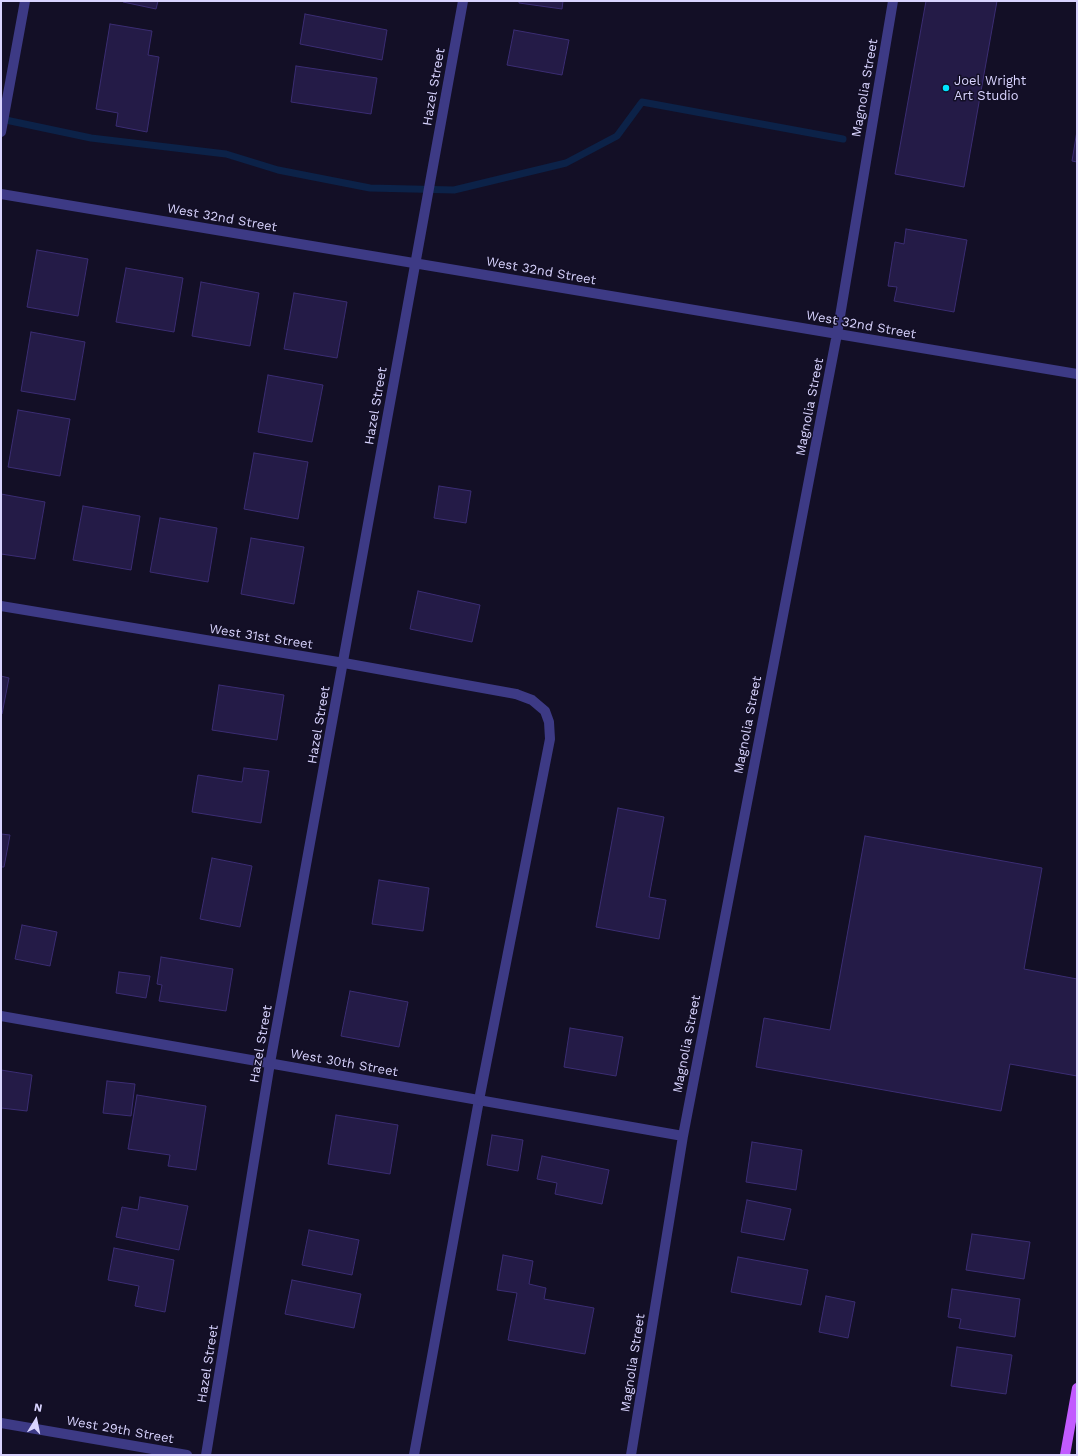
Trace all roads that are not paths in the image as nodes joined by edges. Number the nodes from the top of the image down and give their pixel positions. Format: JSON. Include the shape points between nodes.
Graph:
{"nodes":[{"id":1,"x":25,"y":1,"type":"edge"},
{"id":2,"x":463,"y":1,"type":"edge"},
{"id":3,"x":893,"y":1,"type":"edge"},
{"id":4,"x":1,"y":131,"type":"edge"},
{"id":5,"x":1,"y":194,"type":"edge"},
{"id":6,"x":415,"y":263,"type":"junction"},
{"id":7,"x":837,"y":334,"type":"junction"},
{"id":8,"x":1077,"y":374,"type":"edge"},
{"id":9,"x":1,"y":606,"type":"edge"},
{"id":10,"x":344,"y":664,"type":"junction"},
{"id":11,"x":1,"y":1016,"type":"edge"},
{"id":12,"x":270,"y":1063,"type":"junction"},
{"id":13,"x":479,"y":1100,"type":"junction"},
{"id":14,"x":683,"y":1136,"type":"junction"},
{"id":15,"x":1077,"y":1388,"type":"edge"},
{"id":16,"x":1,"y":1423,"type":"edge"},
{"id":17,"x":187,"y":1455,"type":"edge"},
{"id":18,"x":206,"y":1455,"type":"edge"},
{"id":19,"x":414,"y":1455,"type":"edge"},
{"id":20,"x":631,"y":1455,"type":"edge"},
{"id":21,"x":1065,"y":1455,"type":"edge"}],
"edges":[{"from":1,"to":4,"type":"street"},
{"from":2,"to":6,"type":"street","name":"Hazel Street"},
{"from":3,"to":7,"type":"street","name":"Magnolia Street"},
{"from":5,"to":6,"type":"street","name":"West 32nd Street"},
{"from":6,"to":7,"type":"street","name":"West 32nd Street"},
{"from":6,"to":10,"type":"street","name":"Hazel Street"},
{"from":7,"to":8,"type":"street","name":"West 32nd Street"},
{"from":7,"to":14,"type":"street","name":"Magnolia Street"},
{"from":9,"to":10,"type":"street","name":"West 31st Street"},
{"from":10,"to":12,"type":"street","name":"Hazel Street"},
{"from":10,"to":13,"type":"street","name":"West 31st Street","via":[[516,694],[532,700],[545,711],[549,722],[550,740]]},
{"from":11,"to":12,"type":"street","name":"West 30th Street"},
{"from":12,"to":13,"type":"street","name":"West 30th Street"},
{"from":12,"to":18,"type":"street","name":"Hazel Street"},
{"from":13,"to":14,"type":"street","name":"West 30th Street"},
{"from":13,"to":19,"type":"street","name":"West 31st Street"},
{"from":14,"to":20,"type":"street","name":"Magnolia Street"},
{"from":15,"to":21,"type":"main road"},
{"from":16,"to":17,"type":"street","name":"West 29th Street"}]}
